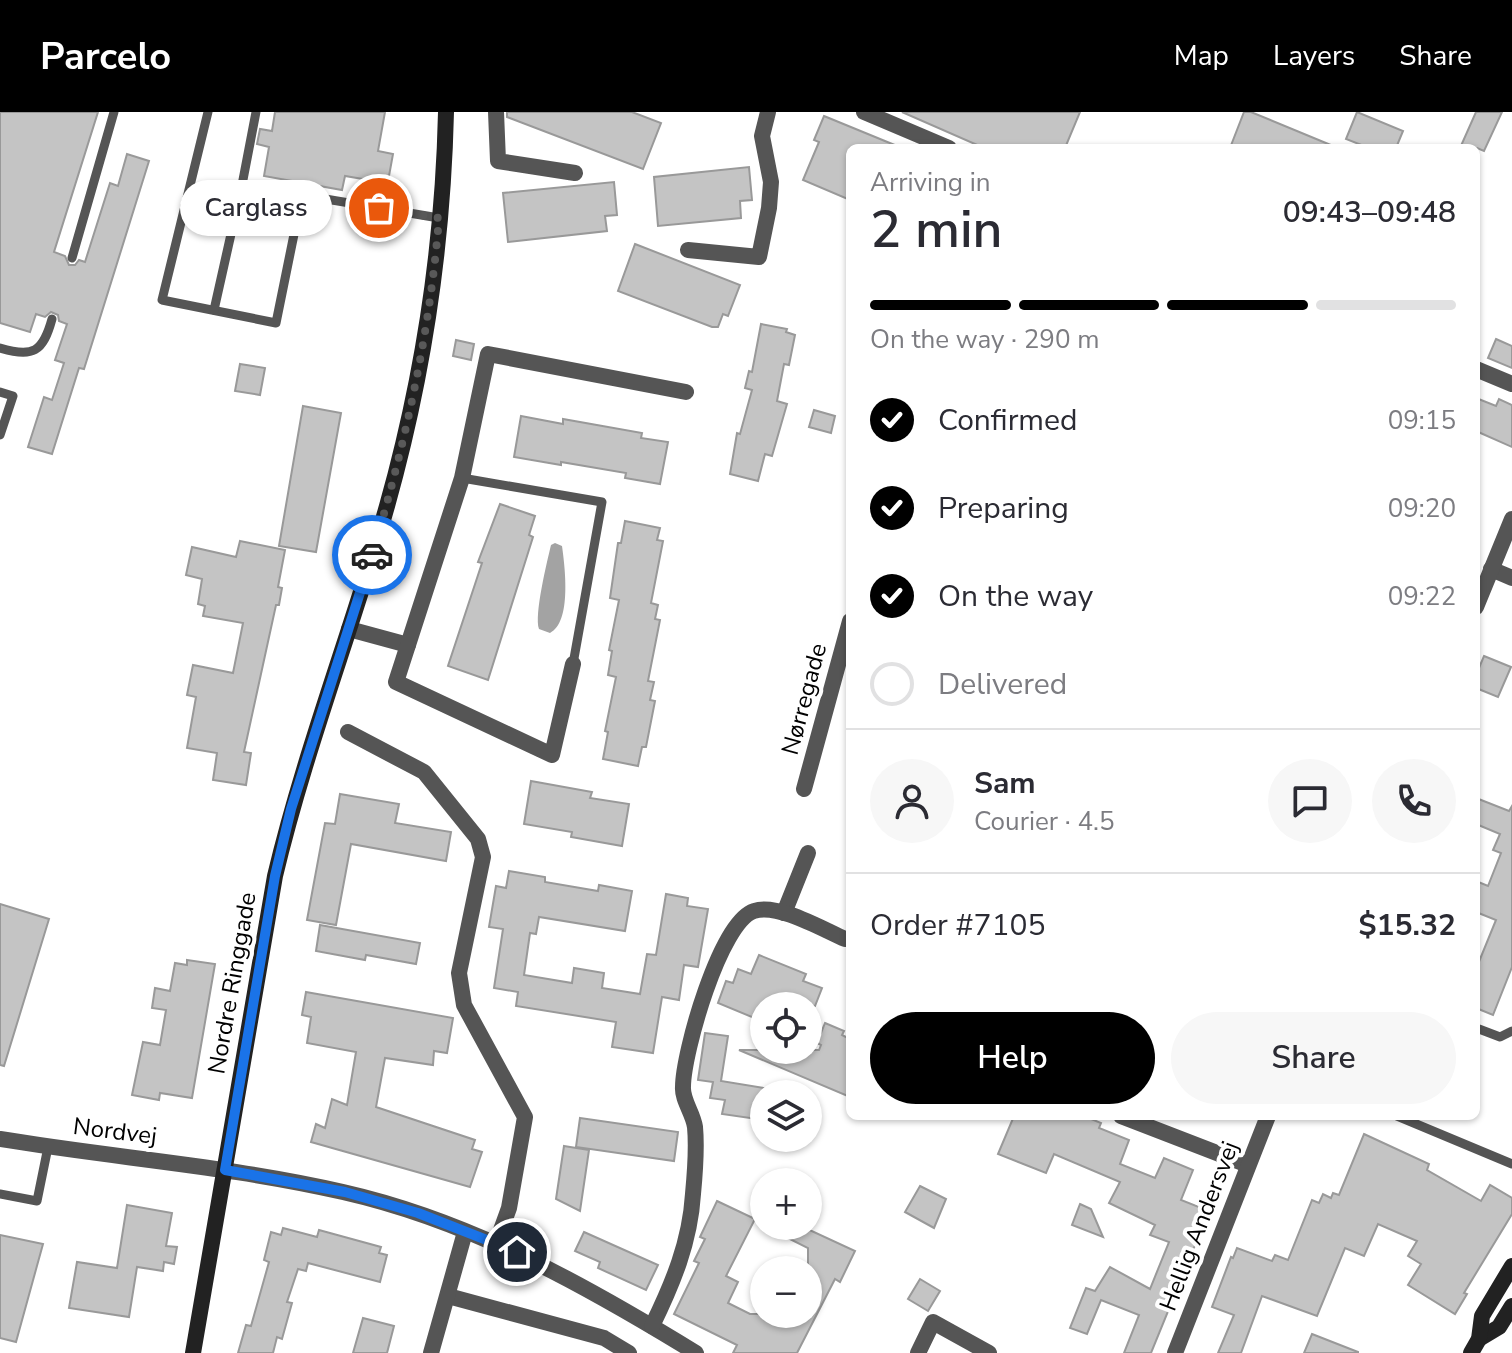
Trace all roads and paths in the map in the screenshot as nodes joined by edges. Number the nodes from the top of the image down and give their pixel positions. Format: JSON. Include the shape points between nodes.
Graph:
{"nodes":[{"id":1,"x":114,"y":112,"type":"edge"},
{"id":2,"x":208,"y":112,"type":"edge"},
{"id":3,"x":256,"y":112,"type":"edge"},
{"id":4,"x":446,"y":112,"type":"edge"},
{"id":5,"x":496,"y":112,"type":"edge"},
{"id":6,"x":768,"y":112,"type":"edge"},
{"id":7,"x":864,"y":112,"type":"edge"},
{"id":8,"x":940,"y":144,"type":"edge"},
{"id":9,"x":575,"y":173,"type":"dead end"},
{"id":10,"x":242,"y":185,"type":"junction"},
{"id":11,"x":302,"y":195,"type":"junction"},
{"id":12,"x":439,"y":218,"type":"junction"},
{"id":13,"x":688,"y":250,"type":"dead end"},
{"id":14,"x":72,"y":258,"type":"dead end"},
{"id":15,"x":214,"y":310,"type":"junction"},
{"id":16,"x":52,"y":319,"type":"dead end"},
{"id":17,"x":0,"y":348,"type":"edge"},
{"id":18,"x":1480,"y":371,"type":"edge"},
{"id":19,"x":1512,"y":384,"type":"edge"},
{"id":20,"x":0,"y":392,"type":"edge"},
{"id":21,"x":686,"y":392,"type":"dead end"},
{"id":22,"x":0,"y":435,"type":"edge"},
{"id":23,"x":462,"y":478,"type":"junction"},
{"id":24,"x":1512,"y":519,"type":"edge"},
{"id":25,"x":1491,"y":569,"type":"junction"},
{"id":26,"x":1512,"y":578,"type":"edge"},
{"id":27,"x":1480,"y":597,"type":"edge"},
{"id":28,"x":349,"y":629,"type":"junction"},
{"id":29,"x":846,"y":636,"type":"edge"},
{"id":30,"x":408,"y":645,"type":"junction"},
{"id":31,"x":573,"y":664,"type":"joint"},
{"id":32,"x":348,"y":732,"type":"dead end"},
{"id":33,"x":804,"y":789,"type":"dead end"},
{"id":34,"x":808,"y":853,"type":"dead end"},
{"id":35,"x":784,"y":913,"type":"junction"},
{"id":36,"x":845,"y":939,"type":"dead end"},
{"id":37,"x":1480,"y":1029,"type":"edge"},
{"id":38,"x":1512,"y":1031,"type":"edge"},
{"id":39,"x":1131,"y":1120,"type":"edge"},
{"id":40,"x":1266,"y":1120,"type":"edge"},
{"id":41,"x":1418,"y":1120,"type":"edge"},
{"id":42,"x":0,"y":1139,"type":"edge"},
{"id":43,"x":48,"y":1147,"type":"junction"},
{"id":44,"x":1512,"y":1164,"type":"edge"},
{"id":45,"x":1248,"y":1165,"type":"junction"},
{"id":46,"x":225,"y":1170,"type":"junction"},
{"id":47,"x":0,"y":1194,"type":"edge"},
{"id":48,"x":465,"y":1232,"type":"junction"},
{"id":49,"x":496,"y":1244,"type":"junction"},
{"id":50,"x":1512,"y":1266,"type":"edge"},
{"id":51,"x":448,"y":1296,"type":"junction"},
{"id":52,"x":1512,"y":1306,"type":"edge"},
{"id":53,"x":652,"y":1326,"type":"junction"},
{"id":54,"x":1475,"y":1346,"type":"edge"},
{"id":55,"x":193,"y":1353,"type":"edge"},
{"id":56,"x":431,"y":1353,"type":"edge"},
{"id":57,"x":629,"y":1353,"type":"edge"},
{"id":58,"x":696,"y":1353,"type":"edge"},
{"id":59,"x":918,"y":1353,"type":"edge"},
{"id":60,"x":989,"y":1353,"type":"edge"},
{"id":61,"x":1175,"y":1353,"type":"edge"}],
"edges":[{"from":1,"to":14,"type":"lane"},
{"from":2,"to":15,"type":"lane","via":[[162,300]]},
{"from":3,"to":10,"type":"lane"},
{"from":4,"to":12,"type":"street","name":"Nordre Ringgade"},
{"from":5,"to":9,"type":"street","via":[[498,161]]},
{"from":6,"to":13,"type":"street","via":[[762,136],[771,182],[759,257]]},
{"from":7,"to":8,"type":"street"},
{"from":10,"to":11,"type":"lane"},
{"from":10,"to":15,"type":"lane"},
{"from":11,"to":12,"type":"lane"},
{"from":11,"to":15,"type":"lane","via":[[276,323]]},
{"from":12,"to":28,"type":"street","name":"Nordre Ringgade","via":[[434,284],[412,406]]},
{"from":16,"to":17,"type":"lane","via":[[47,339],[36,350],[19,354]]},
{"from":18,"to":19,"type":"street"},
{"from":20,"to":22,"type":"lane","via":[[13,396]]},
{"from":21,"to":23,"type":"street","via":[[488,354]]},
{"from":23,"to":30,"type":"street"},
{"from":23,"to":31,"type":"lane","via":[[602,502]]},
{"from":24,"to":25,"type":"street"},
{"from":25,"to":26,"type":"street"},
{"from":25,"to":27,"type":"street"},
{"from":28,"to":30,"type":"street"},
{"from":28,"to":46,"type":"street","name":"Nordre Ringgade","via":[[275,876]]},
{"from":29,"to":33,"type":"street","name":"Nørregade"},
{"from":30,"to":31,"type":"street","via":[[396,682],[552,755]]},
{"from":32,"to":49,"type":"street","via":[[424,772],[478,839],[483,857],[459,973],[464,1005],[525,1117],[509,1208]]},
{"from":34,"to":35,"type":"street"},
{"from":35,"to":36,"type":"street"},
{"from":35,"to":53,"type":"street","via":[[752,911],[736,926],[715,964],[688,1046],[682,1089],[695,1126],[688,1234],[677,1274]]},
{"from":37,"to":38,"type":"lane","via":[[1500,1037]]},
{"from":39,"to":45,"type":"street"},
{"from":40,"to":45,"type":"street","name":"Hellig Andersvej"},
{"from":41,"to":44,"type":"lane"},
{"from":42,"to":43,"type":"street","name":"Nordvej"},
{"from":43,"to":46,"type":"street","name":"Nordvej"},
{"from":43,"to":47,"type":"lane","via":[[37,1201]]},
{"from":45,"to":61,"type":"street","name":"Hellig Andersvej"},
{"from":46,"to":48,"type":"street","name":"Nordvej","via":[[345,1192]]},
{"from":46,"to":55,"type":"street","name":"Nordre Ringgade"},
{"from":48,"to":49,"type":"street","name":"Nordvej"},
{"from":48,"to":51,"type":"street"},
{"from":49,"to":53,"type":"street","name":"Nordvej","via":[[587,1287]]},
{"from":50,"to":54,"type":"street","via":[[1482,1316]]},
{"from":51,"to":56,"type":"street"},
{"from":51,"to":57,"type":"street","via":[[604,1338]]},
{"from":52,"to":54,"type":"street","via":[[1499,1327]]},
{"from":53,"to":58,"type":"street","name":"Nordvej"},
{"from":59,"to":60,"type":"street","via":[[933,1322]]}]}
